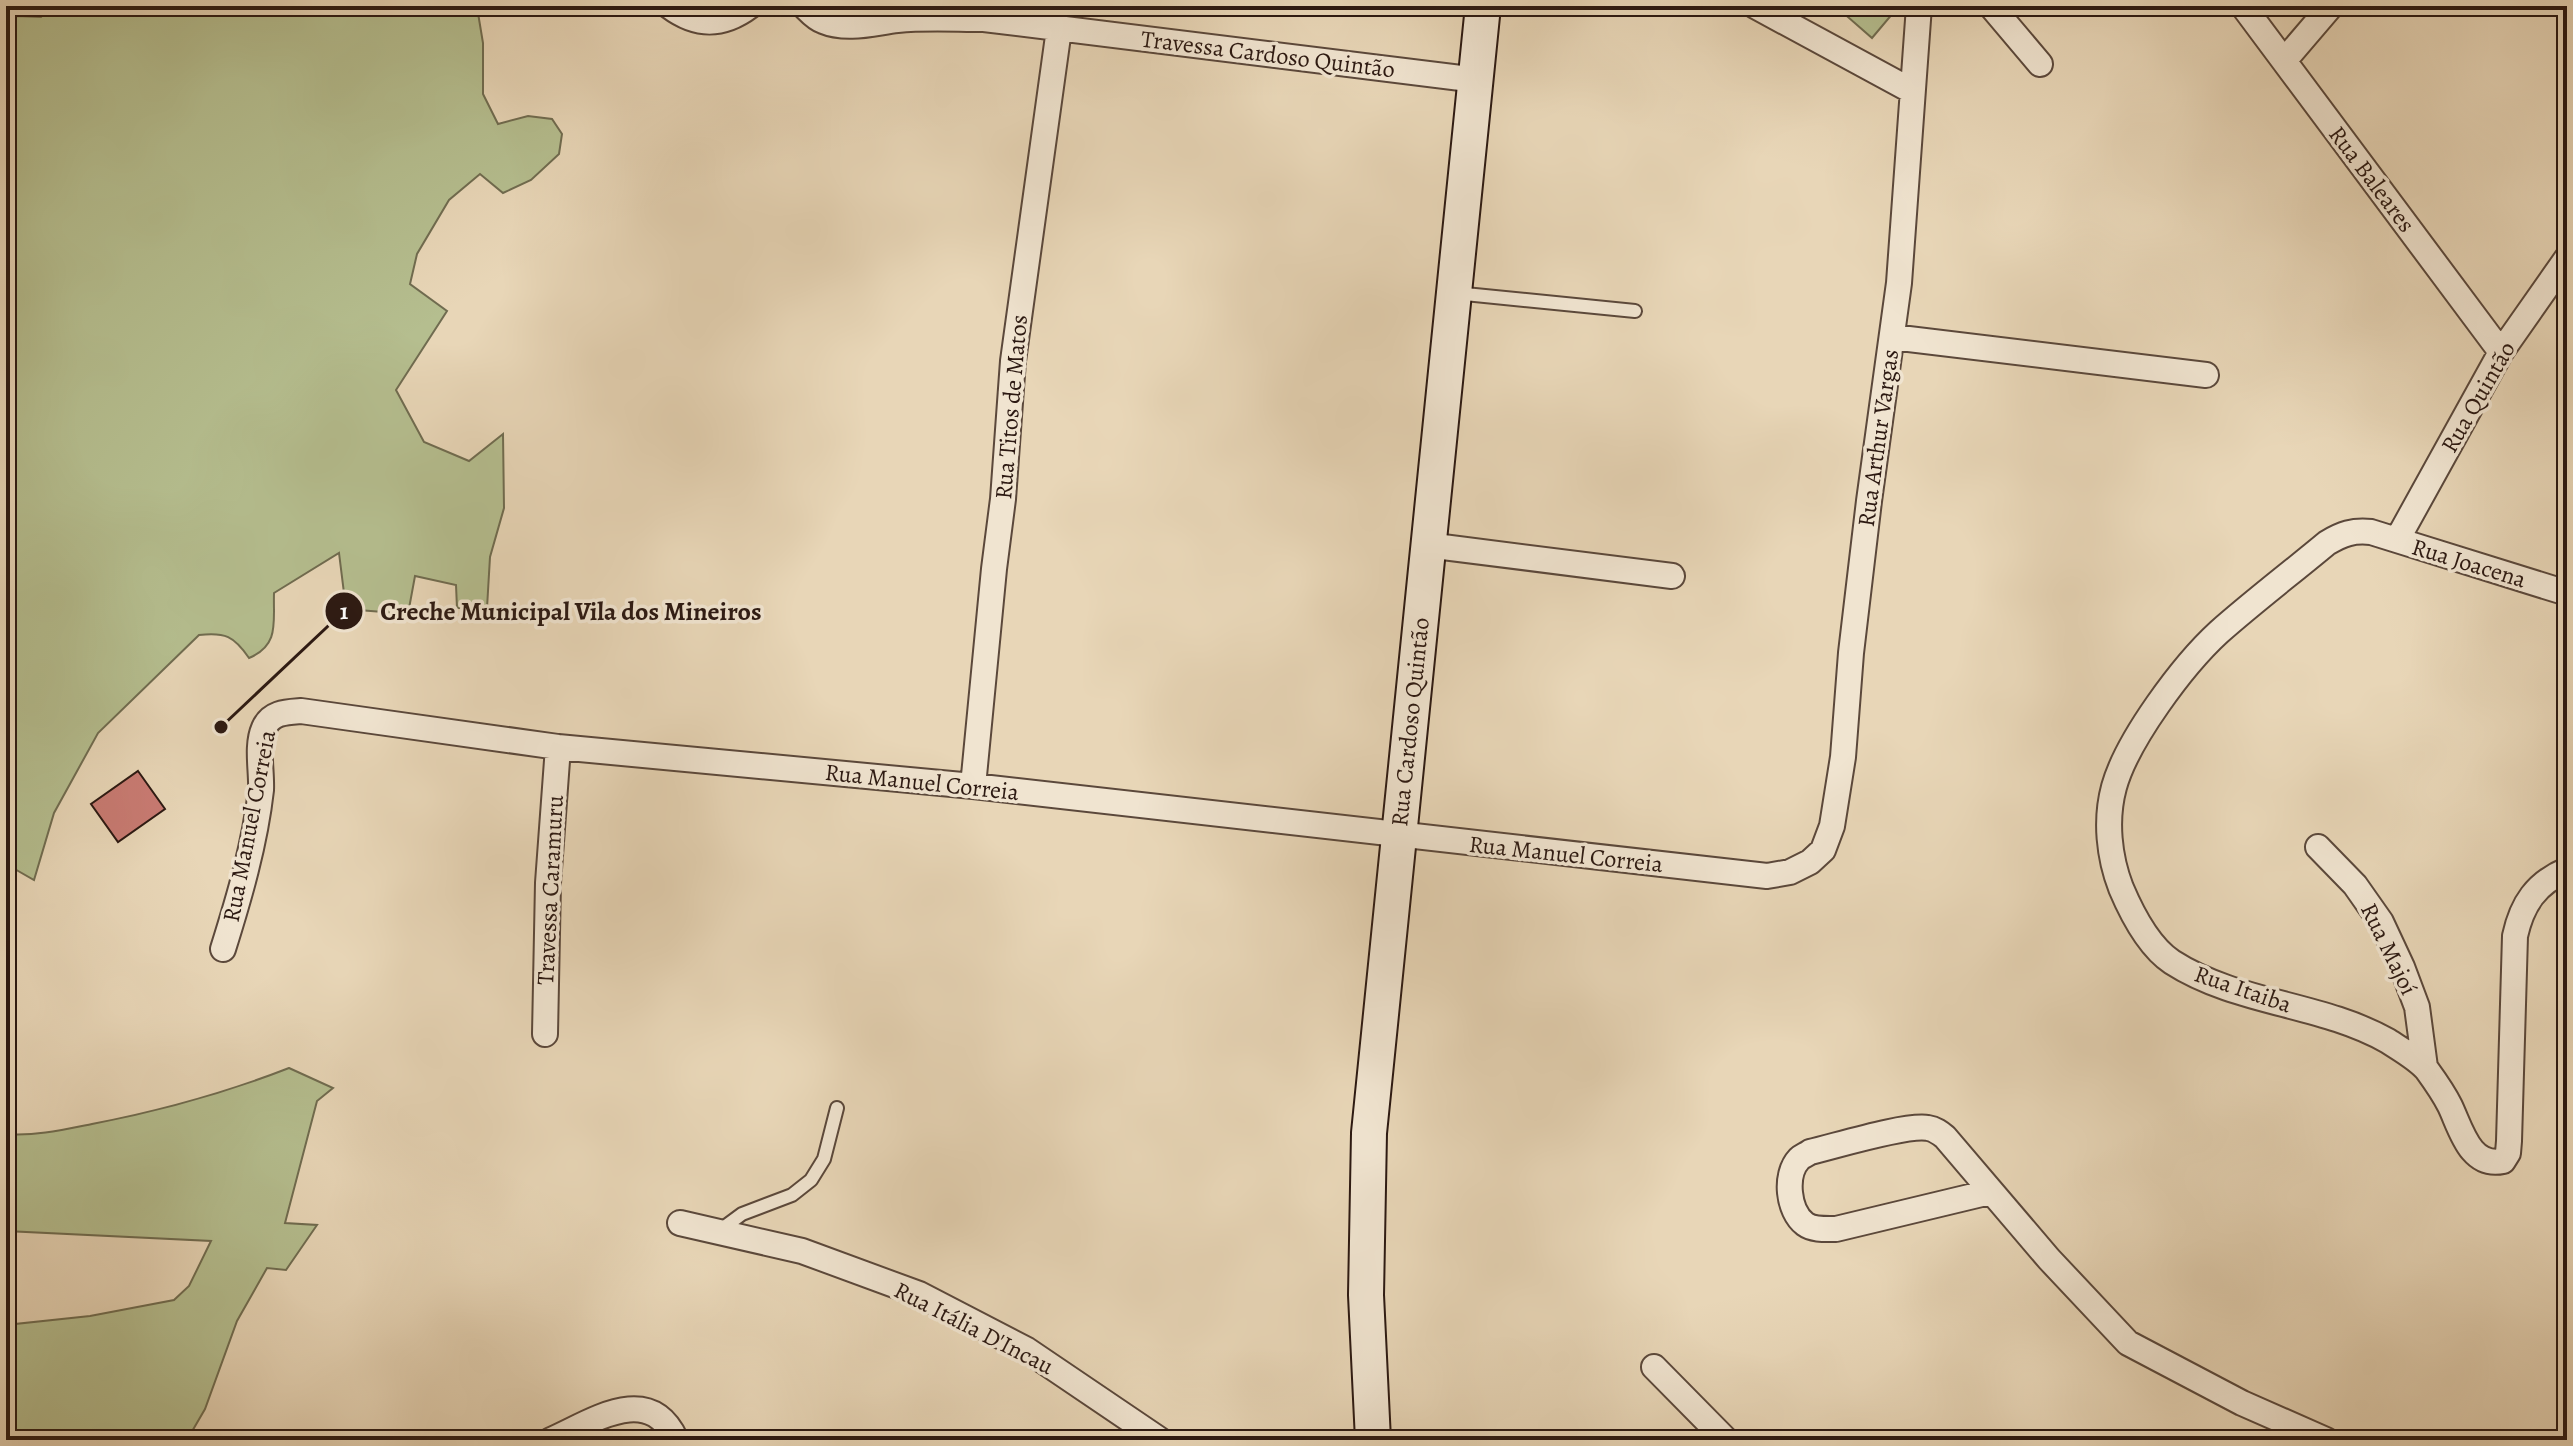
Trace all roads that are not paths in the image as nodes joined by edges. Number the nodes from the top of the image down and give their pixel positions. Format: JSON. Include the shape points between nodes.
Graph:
{"nodes":[{"id":1,"x":669,"y":6,"type":"edge"},
{"id":2,"x":750,"y":6,"type":"edge"},
{"id":3,"x":1483,"y":6,"type":"edge"},
{"id":4,"x":1755,"y":6,"type":"edge"},
{"id":5,"x":1919,"y":6,"type":"edge"},
{"id":6,"x":1991,"y":6,"type":"edge"},
{"id":7,"x":2243,"y":6,"type":"edge"},
{"id":8,"x":2331,"y":6,"type":"edge"},
{"id":9,"x":814,"y":11,"type":"edge"},
{"id":10,"x":1792,"y":14,"type":"edge"},
{"id":11,"x":1059,"y":29,"type":"junction"},
{"id":12,"x":2284,"y":61,"type":"junction"},
{"id":13,"x":2040,"y":64,"type":"dead end"},
{"id":14,"x":1477,"y":80,"type":"junction"},
{"id":15,"x":1912,"y":91,"type":"junction"},
{"id":16,"x":2567,"y":258,"type":"edge"},
{"id":17,"x":1454,"y":293,"type":"junction"},
{"id":18,"x":1635,"y":311,"type":"dead end"},
{"id":19,"x":1892,"y":337,"type":"junction"},
{"id":20,"x":2501,"y":352,"type":"junction"},
{"id":21,"x":2206,"y":375,"type":"dead end"},
{"id":22,"x":2371,"y":532,"type":"joint"},
{"id":23,"x":2397,"y":540,"type":"junction"},
{"id":24,"x":1427,"y":545,"type":"junction"},
{"id":25,"x":1672,"y":576,"type":"dead end"},
{"id":26,"x":2567,"y":593,"type":"edge"},
{"id":27,"x":558,"y":747,"type":"junction"},
{"id":28,"x":973,"y":786,"type":"junction"},
{"id":29,"x":1398,"y":836,"type":"junction"},
{"id":30,"x":2318,"y":847,"type":"dead end"},
{"id":31,"x":1810,"y":862,"type":"joint"},
{"id":32,"x":2567,"y":870,"type":"edge"},
{"id":33,"x":223,"y":949,"type":"dead end"},
{"id":34,"x":545,"y":1034,"type":"dead end"},
{"id":35,"x":2425,"y":1067,"type":"junction"},
{"id":36,"x":837,"y":1108,"type":"dead end"},
{"id":37,"x":1990,"y":1192,"type":"junction"},
{"id":38,"x":680,"y":1223,"type":"dead end"},
{"id":39,"x":719,"y":1231,"type":"junction"},
{"id":40,"x":1654,"y":1367,"type":"dead end"},
{"id":41,"x":551,"y":1440,"type":"edge"},
{"id":42,"x":676,"y":1440,"type":"edge"},
{"id":43,"x":1160,"y":1440,"type":"edge"},
{"id":44,"x":1373,"y":1440,"type":"edge"},
{"id":45,"x":1726,"y":1440,"type":"edge"},
{"id":46,"x":2326,"y":1440,"type":"edge"}],
"edges":[{"from":1,"to":2,"type":"street","via":[[685,17],[708,22],[734,18]]},
{"from":3,"to":14,"type":"street","name":"Rua Cardoso Quintão"},
{"from":4,"to":10,"type":"street"},
{"from":5,"to":15,"type":"street","name":"Rua Arthur Vargas"},
{"from":6,"to":13,"type":"street"},
{"from":7,"to":12,"type":"street","name":"Rua Baleares"},
{"from":8,"to":12,"type":"street"},
{"from":9,"to":11,"type":"street","name":"Travessa Cardoso Quintão","via":[[842,25],[984,19]]},
{"from":10,"to":15,"type":"street"},
{"from":11,"to":14,"type":"street","name":"Travessa Cardoso Quintão"},
{"from":11,"to":28,"type":"street","name":"Rua Titos de Matos","via":[[1013,361]]},
{"from":12,"to":20,"type":"street","name":"Rua Baleares"},
{"from":14,"to":17,"type":"street","name":"Rua Cardoso Quintão"},
{"from":15,"to":19,"type":"street","name":"Rua Arthur Vargas"},
{"from":16,"to":20,"type":"street","name":"Rua Quintão"},
{"from":17,"to":18,"type":"lane"},
{"from":17,"to":24,"type":"street","name":"Rua Cardoso Quintão"},
{"from":19,"to":21,"type":"street"},
{"from":19,"to":31,"type":"street","name":"Rua Arthur Vargas","via":[[1851,653],[1843,757],[1832,826],[1823,850]]},
{"from":20,"to":23,"type":"street","name":"Rua Quintão"},
{"from":22,"to":23,"type":"street","name":"Rua Joacena"},
{"from":22,"to":35,"type":"street","name":"Rua Itaiba","via":[[2342,534],[2327,543],[2217,634],[2168,691],[2135,740],[2114,787],[2109,822],[2112,865],[2130,908],[2168,960],[2197,977],[2337,1019],[2387,1041]]},
{"from":23,"to":26,"type":"street","name":"Rua Joacena"},
{"from":24,"to":25,"type":"street"},
{"from":24,"to":29,"type":"street","name":"Rua Cardoso Quintão"},
{"from":27,"to":28,"type":"street","name":"Rua Manuel Correia"},
{"from":27,"to":33,"type":"street","name":"Rua Manuel Correia","via":[[282,712],[264,727],[261,791]]},
{"from":27,"to":34,"type":"street","name":"Travessa Caramuru"},
{"from":28,"to":29,"type":"street","name":"Rua Manuel Correia"},
{"from":29,"to":31,"type":"street","name":"Rua Manuel Correia","via":[[1767,876]]},
{"from":29,"to":44,"type":"street","name":"Rua Cardoso Quintão","via":[[1369,1133],[1366,1295]]},
{"from":30,"to":35,"type":"street","name":"Rua Majoí","via":[[2381,922],[2417,1007]]},
{"from":32,"to":35,"type":"street","name":"Rua Itaiba","via":[[2549,878],[2519,917],[2509,1141],[2503,1161],[2486,1162],[2467,1145]]},
{"from":36,"to":39,"type":"lane","via":[[824,1159],[811,1180]]},
{"from":37,"to":37,"type":"street","via":[[1945,1137],[1926,1127],[1810,1152],[1791,1175],[1794,1210],[1806,1225],[1822,1230]]},
{"from":37,"to":46,"type":"street","via":[[2128,1343]]},
{"from":38,"to":39,"type":"street","name":"Rua Itália D'Incau"},
{"from":39,"to":43,"type":"street","name":"Rua Itália D'Incau","via":[[802,1251],[919,1294],[1027,1350]]},
{"from":40,"to":45,"type":"street"},
{"from":41,"to":42,"type":"street","via":[[631,1408],[660,1417]]}]}
